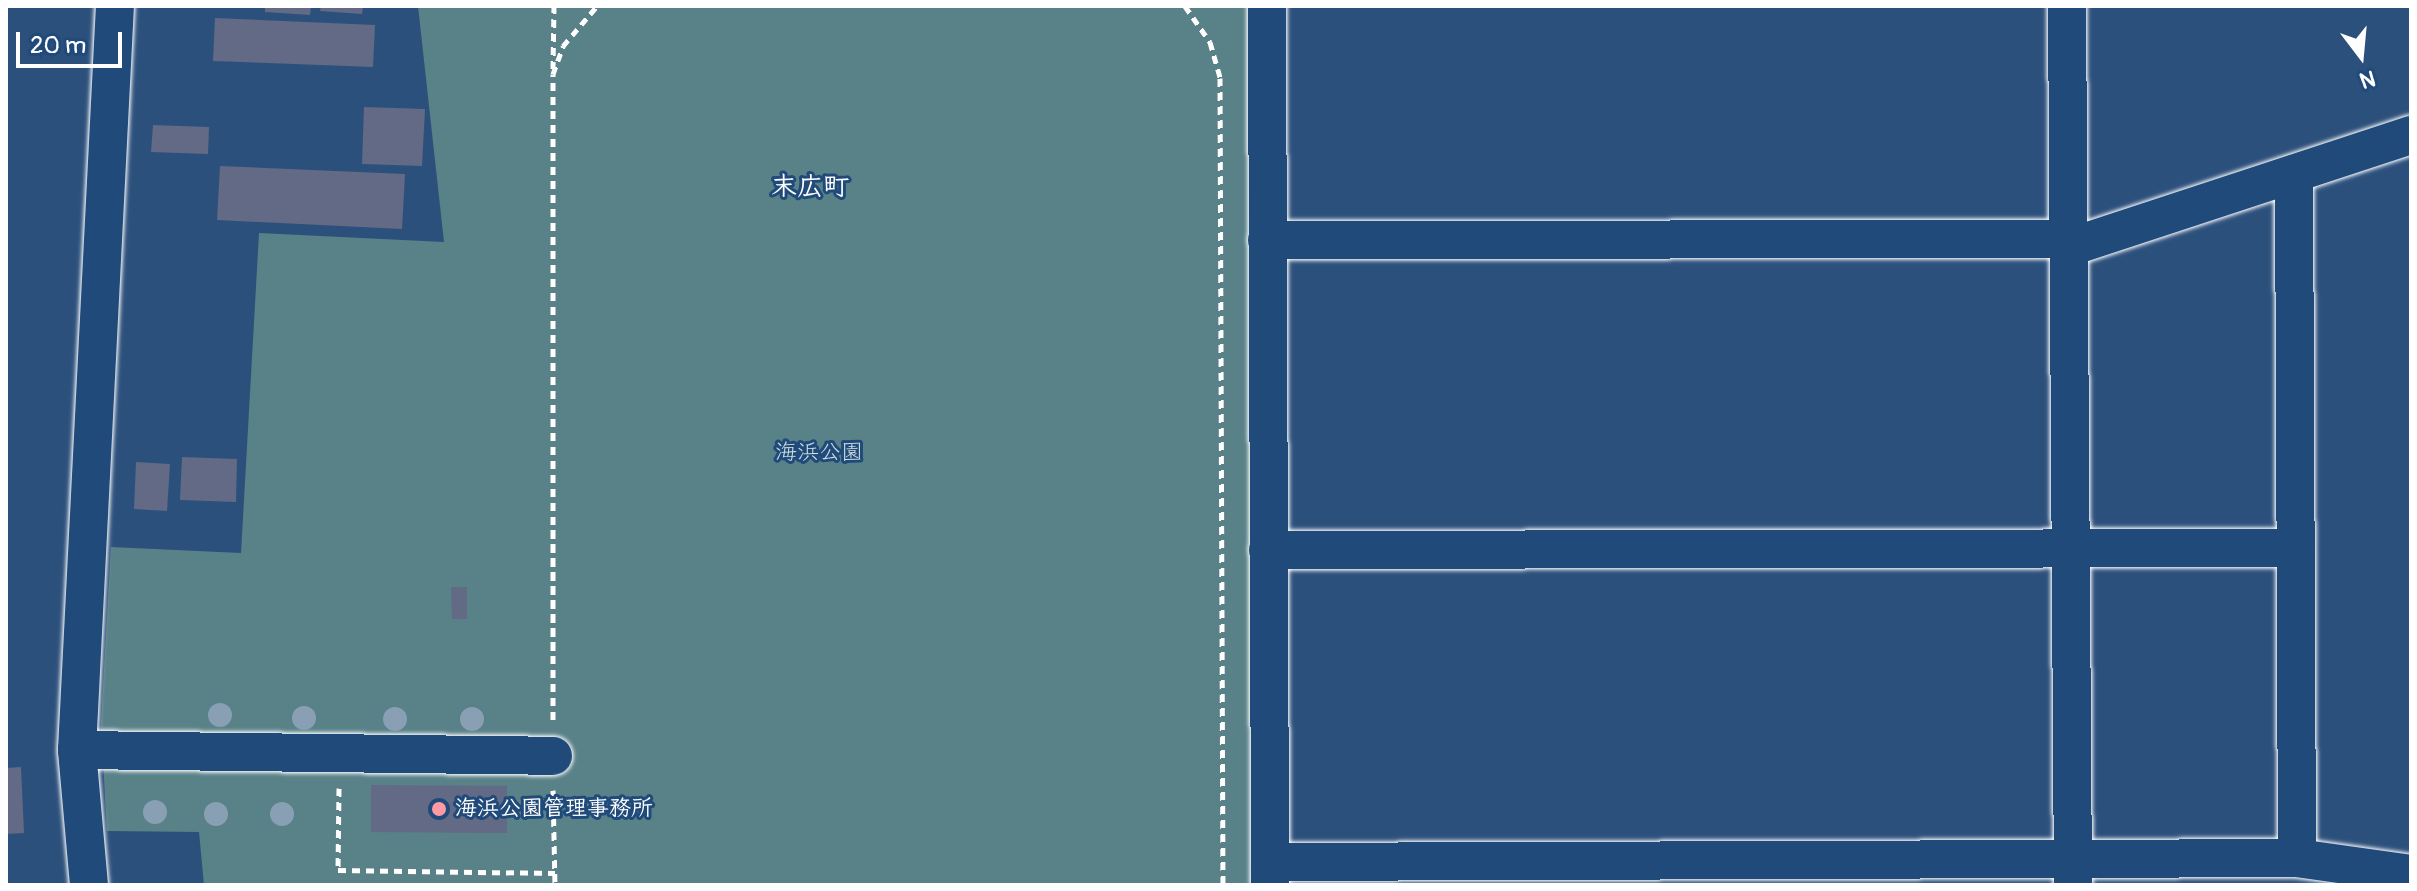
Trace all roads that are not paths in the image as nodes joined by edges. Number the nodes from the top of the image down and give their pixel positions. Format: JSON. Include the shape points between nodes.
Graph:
{"nodes":[{"id":1,"x":115,"y":6,"type":"edge"},
{"id":2,"x":1267,"y":6,"type":"edge"},
{"id":3,"x":2067,"y":6,"type":"edge"},
{"id":4,"x":2411,"y":135,"type":"edge"},
{"id":5,"x":2294,"y":174,"type":"junction"},
{"id":6,"x":1267,"y":240,"type":"junction"},
{"id":7,"x":2070,"y":243,"type":"junction"},
{"id":8,"x":2295,"y":548,"type":"junction"},
{"id":9,"x":2073,"y":549,"type":"junction"},
{"id":10,"x":1268,"y":550,"type":"junction"},
{"id":11,"x":77,"y":750,"type":"junction"},
{"id":12,"x":553,"y":756,"type":"road end"},
{"id":13,"x":2297,"y":858,"type":"junction"},
{"id":14,"x":2073,"y":872,"type":"edge"},
{"id":15,"x":1270,"y":874,"type":"edge"},
{"id":16,"x":2411,"y":874,"type":"edge"},
{"id":17,"x":89,"y":885,"type":"edge"}],
"edges":[{"from":1,"to":11,"type":"street"},
{"from":2,"to":6,"type":"street"},
{"from":3,"to":7,"type":"street"},
{"from":4,"to":5,"type":"street"},
{"from":5,"to":7,"type":"street"},
{"from":5,"to":8,"type":"street"},
{"from":6,"to":7,"type":"street"},
{"from":6,"to":10,"type":"street"},
{"from":7,"to":9,"type":"street"},
{"from":8,"to":9,"type":"street"},
{"from":8,"to":13,"type":"street"},
{"from":9,"to":10,"type":"street"},
{"from":9,"to":14,"type":"street"},
{"from":10,"to":15,"type":"street"},
{"from":11,"to":12,"type":"street"},
{"from":11,"to":17,"type":"street"},
{"from":13,"to":14,"type":"street"},
{"from":13,"to":16,"type":"street"},
{"from":14,"to":15,"type":"street"}]}
